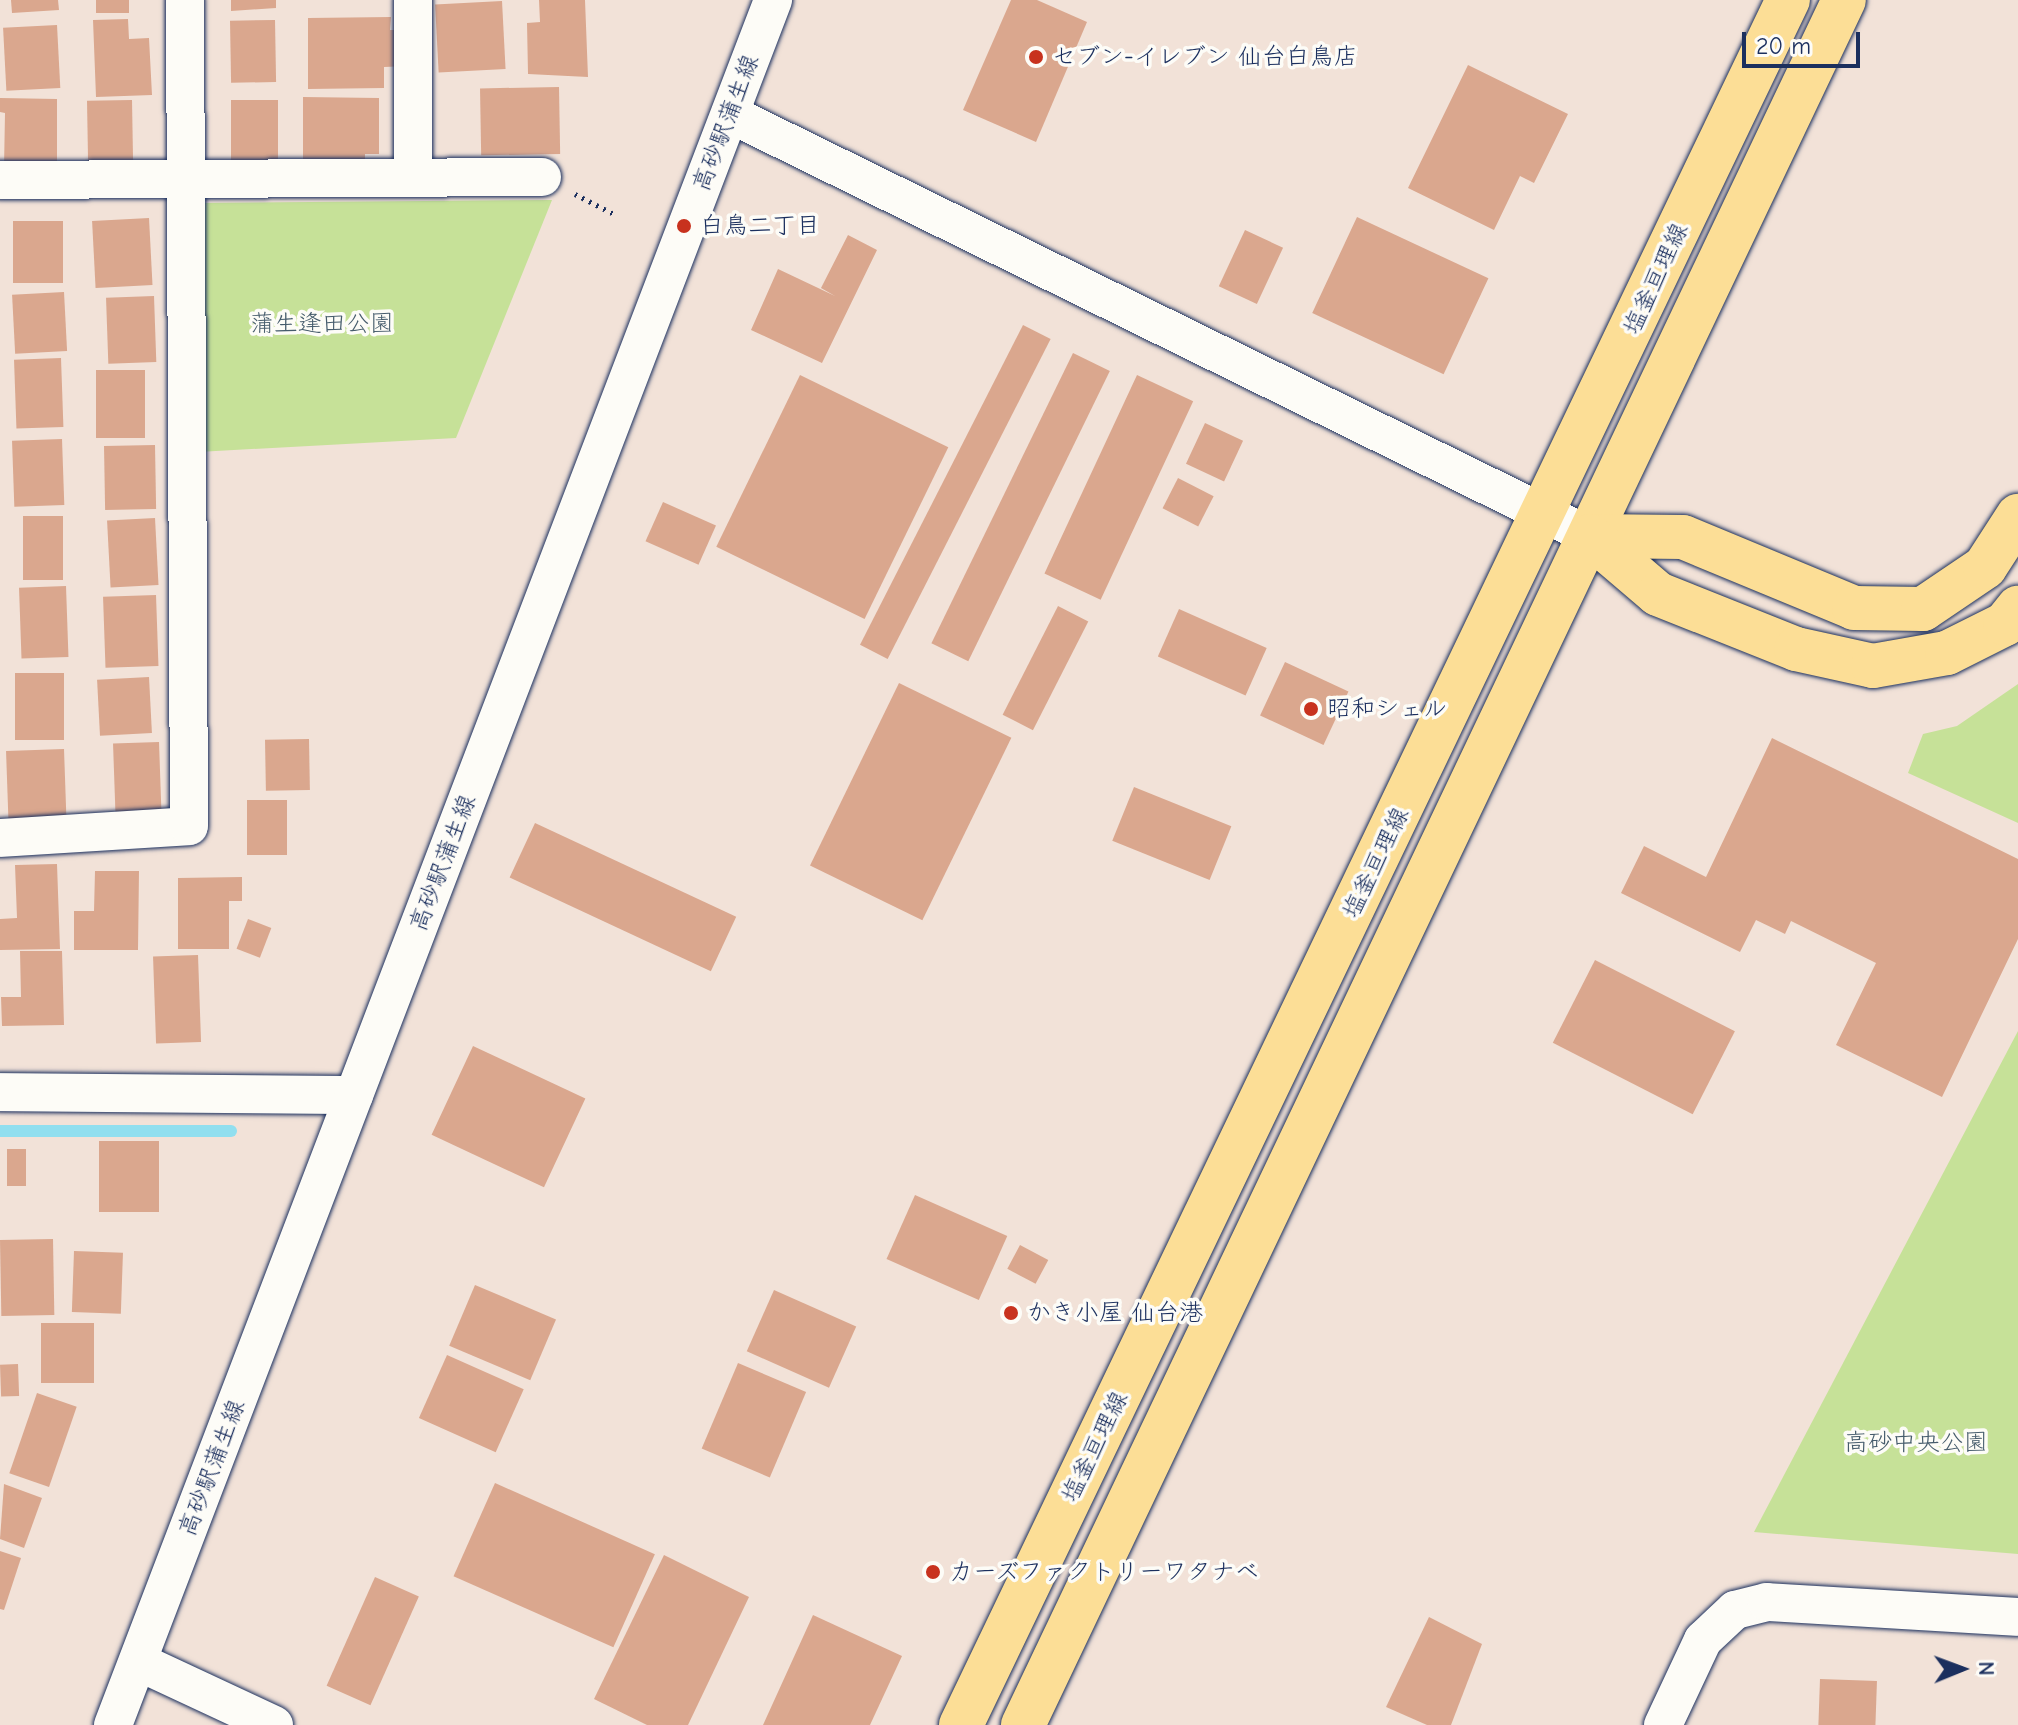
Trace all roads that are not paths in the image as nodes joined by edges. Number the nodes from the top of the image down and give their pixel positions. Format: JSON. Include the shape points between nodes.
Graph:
{"nodes":[{"id":1,"x":185,"y":0,"type":"edge"},
{"id":2,"x":413,"y":0,"type":"edge"},
{"id":3,"x":773,"y":0,"type":"edge"},
{"id":4,"x":1788,"y":0,"type":"edge"},
{"id":5,"x":1844,"y":0,"type":"edge"},
{"id":6,"x":730,"y":114,"type":"junction"},
{"id":7,"x":542,"y":177,"type":"road end"},
{"id":8,"x":413,"y":178,"type":"junction"},
{"id":9,"x":186,"y":179,"type":"junction"},
{"id":10,"x":0,"y":180,"type":"edge"},
{"id":11,"x":1545,"y":513,"type":"junction"},
{"id":12,"x":2018,"y":516,"type":"edge"},
{"id":13,"x":1590,"y":536,"type":"junction"},
{"id":14,"x":2018,"y":608,"type":"edge"},
{"id":15,"x":0,"y":838,"type":"edge"},
{"id":16,"x":0,"y":1092,"type":"edge"},
{"id":17,"x":354,"y":1095,"type":"junction"},
{"id":18,"x":2018,"y":1617,"type":"edge"},
{"id":19,"x":139,"y":1662,"type":"junction"},
{"id":20,"x":113,"y":1725,"type":"edge"},
{"id":21,"x":274,"y":1725,"type":"edge"},
{"id":22,"x":961,"y":1725,"type":"edge"},
{"id":23,"x":1023,"y":1725,"type":"edge"},
{"id":24,"x":1663,"y":1725,"type":"edge"}],
"edges":[{"from":1,"to":9,"type":"street"},
{"from":2,"to":8,"type":"street"},
{"from":3,"to":6,"type":"street","name":"高砂駅蒲生線"},
{"from":4,"to":11,"type":"main road","name":"塩釜亘理線"},
{"from":5,"to":13,"type":"main road","name":"塩釜亘理線"},
{"from":6,"to":11,"type":"street"},
{"from":6,"to":17,"type":"street","name":"高砂駅蒲生線"},
{"from":7,"to":8,"type":"street"},
{"from":8,"to":9,"type":"street"},
{"from":9,"to":10,"type":"street"},
{"from":9,"to":15,"type":"street","via":[[189,826]]},
{"from":11,"to":13,"type":"street"},
{"from":11,"to":22,"type":"main road","name":"塩釜亘理線"},
{"from":12,"to":13,"type":"main road","via":[[1985,567],[1923,609],[1854,608],[1683,537]]},
{"from":13,"to":14,"type":"main road","via":[[1658,594],[1796,649],[1873,666],[1947,653],[2005,624]]},
{"from":13,"to":23,"type":"main road","name":"塩釜亘理線"},
{"from":16,"to":17,"type":"street"},
{"from":17,"to":19,"type":"street","name":"高砂駅蒲生線"},
{"from":18,"to":24,"type":"street","via":[[1767,1602],[1735,1610],[1703,1640]]},
{"from":19,"to":20,"type":"street","name":"高砂駅蒲生線"},
{"from":19,"to":21,"type":"street"}]}
